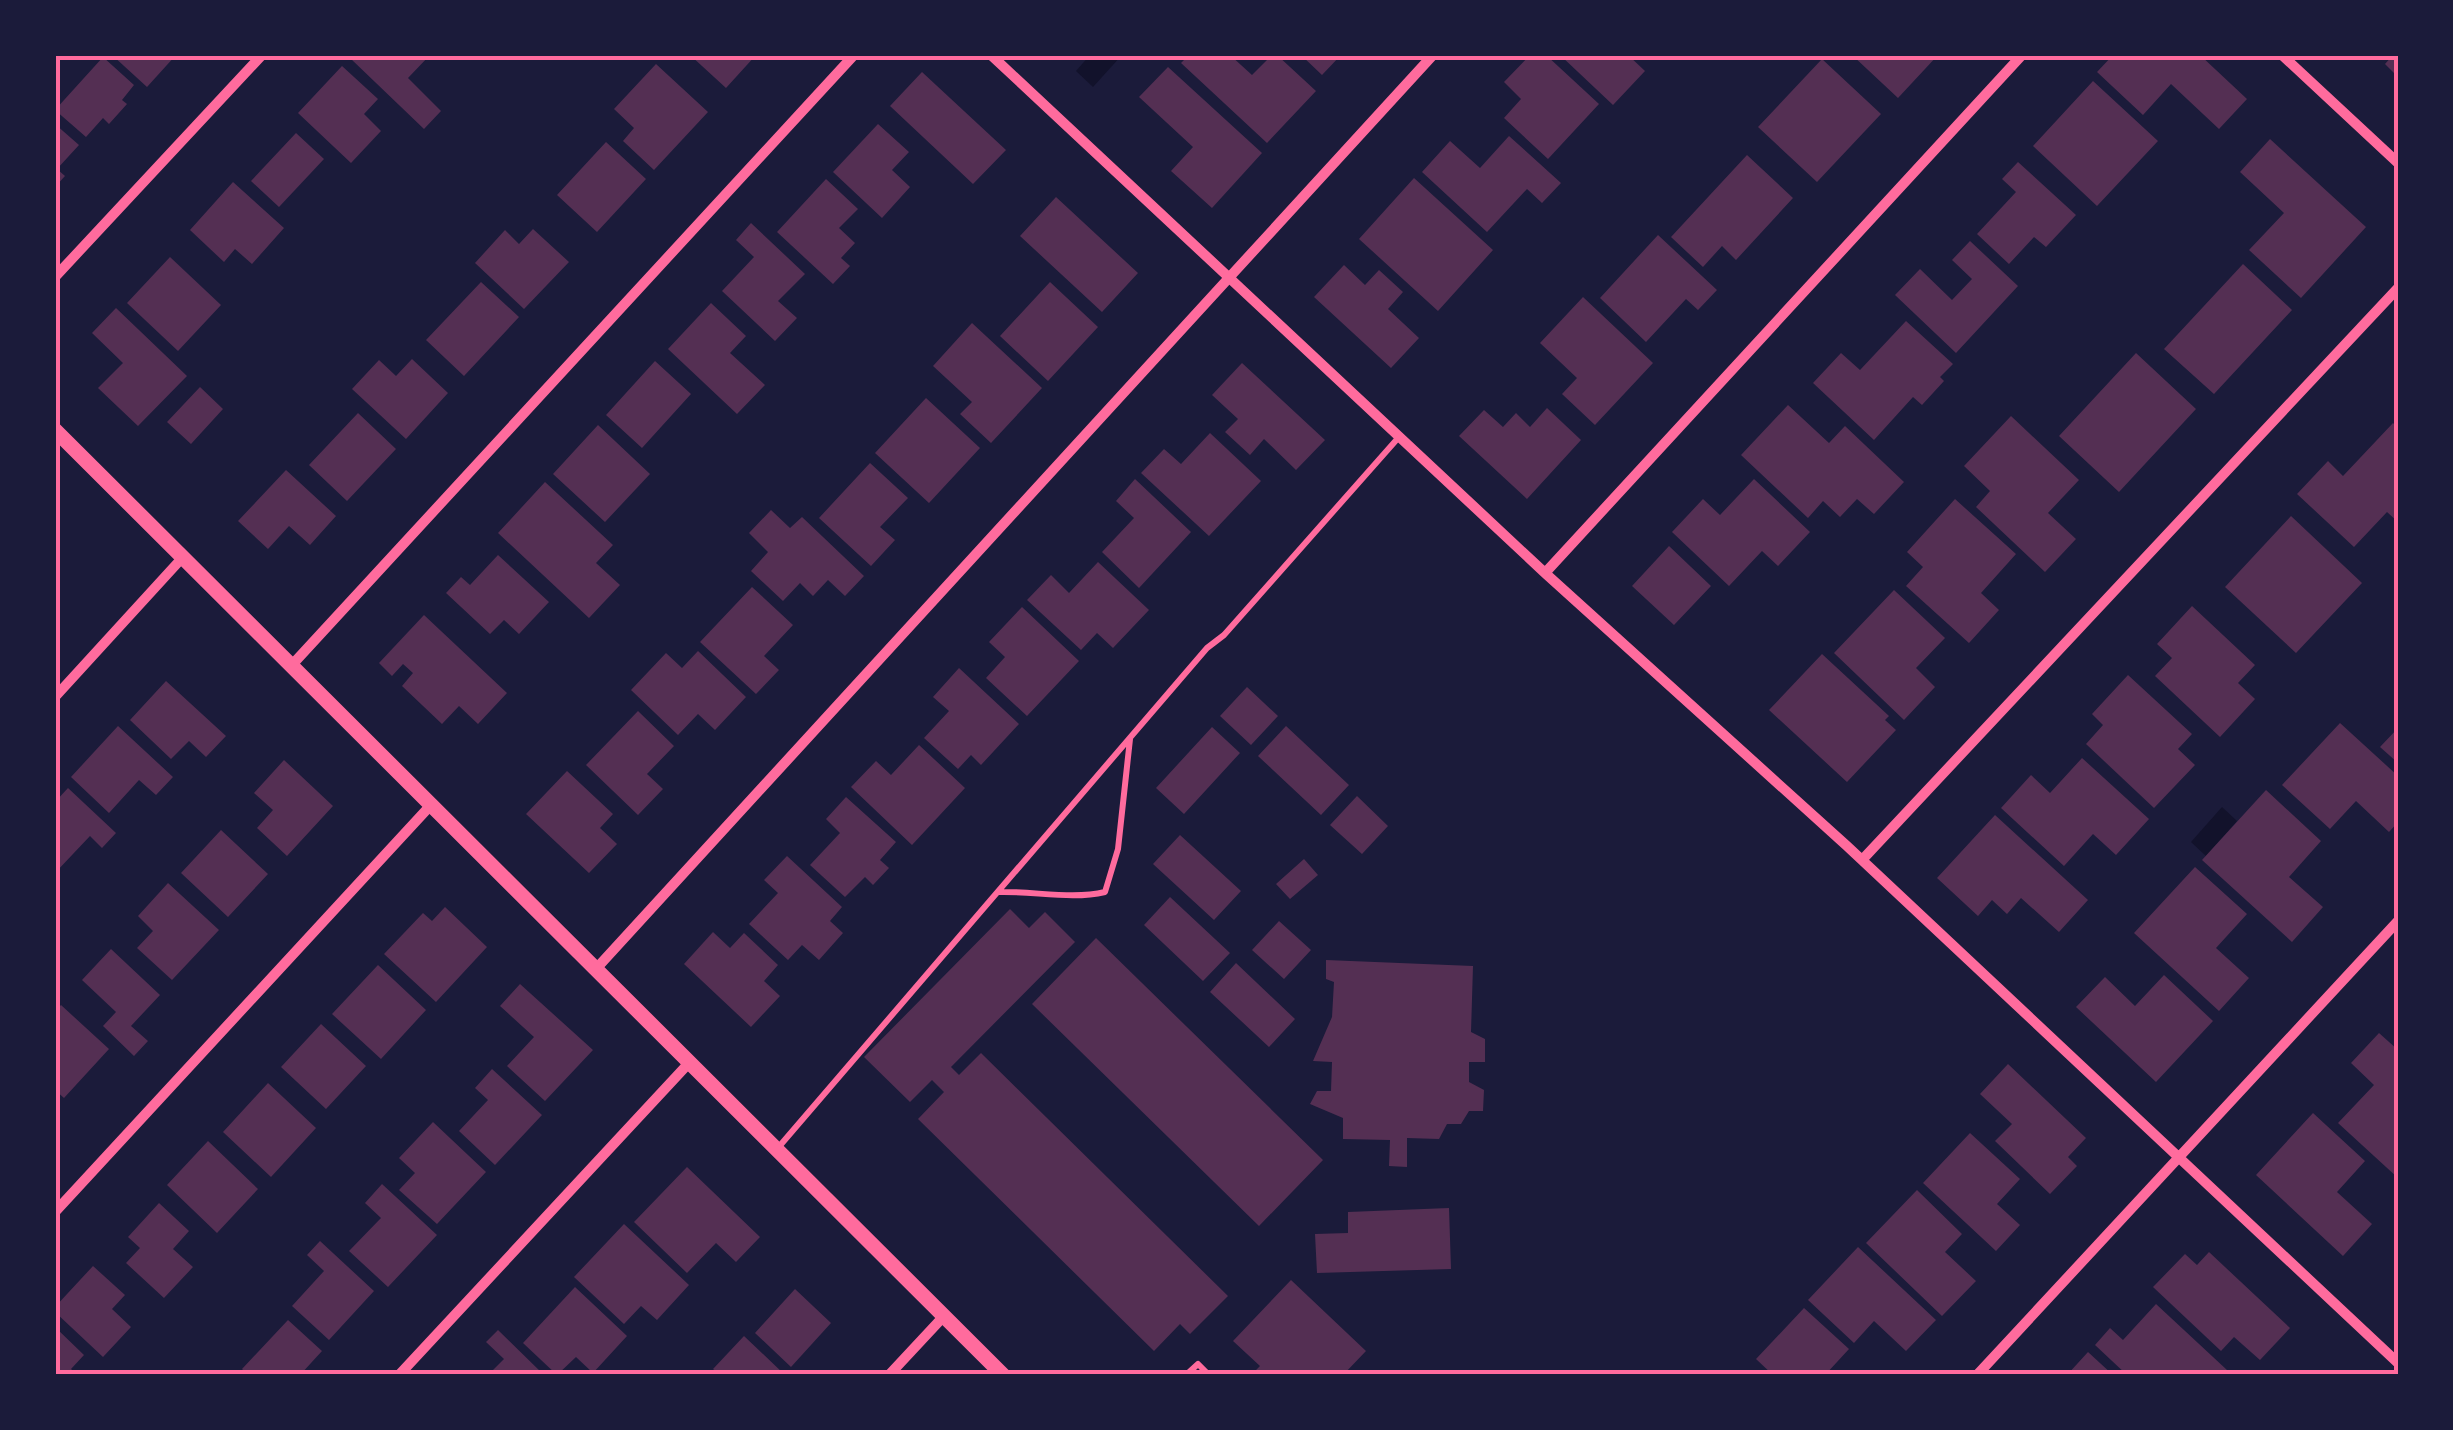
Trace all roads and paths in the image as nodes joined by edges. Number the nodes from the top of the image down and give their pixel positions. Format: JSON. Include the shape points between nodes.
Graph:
{"nodes":[{"id":1,"x":262,"y":55,"type":"edge"},
{"id":2,"x":854,"y":55,"type":"edge"},
{"id":3,"x":990,"y":55,"type":"edge"},
{"id":4,"x":1433,"y":55,"type":"edge"},
{"id":5,"x":2022,"y":55,"type":"edge"},
{"id":6,"x":2282,"y":55,"type":"edge"},
{"id":7,"x":2398,"y":163,"type":"edge"},
{"id":8,"x":55,"y":277,"type":"edge"},
{"id":9,"x":1226,"y":277,"type":"junction"},
{"id":10,"x":2398,"y":288,"type":"edge"},
{"id":11,"x":55,"y":430,"type":"edge"},
{"id":12,"x":1399,"y":438,"type":"junction"},
{"id":13,"x":183,"y":557,"type":"junction"},
{"id":14,"x":1545,"y":573,"type":"junction"},
{"id":15,"x":291,"y":666,"type":"junction"},
{"id":16,"x":55,"y":697,"type":"edge"},
{"id":17,"x":1131,"y":736,"type":"junction"},
{"id":18,"x":430,"y":806,"type":"junction"},
{"id":19,"x":1862,"y":860,"type":"junction"},
{"id":20,"x":998,"y":892,"type":"junction"},
{"id":21,"x":2398,"y":921,"type":"edge"},
{"id":22,"x":596,"y":970,"type":"junction"},
{"id":23,"x":688,"y":1064,"type":"junction"},
{"id":24,"x":776,"y":1150,"type":"junction"},
{"id":25,"x":2178,"y":1159,"type":"junction"},
{"id":26,"x":55,"y":1212,"type":"edge"},
{"id":27,"x":944,"y":1316,"type":"junction"},
{"id":28,"x":2398,"y":1362,"type":"edge"},
{"id":29,"x":399,"y":1375,"type":"edge"},
{"id":30,"x":889,"y":1375,"type":"edge"},
{"id":31,"x":1003,"y":1375,"type":"edge"},
{"id":32,"x":1186,"y":1375,"type":"edge"},
{"id":33,"x":1210,"y":1375,"type":"edge"},
{"id":34,"x":1977,"y":1375,"type":"edge"}],
"edges":[{"from":1,"to":8,"type":"street"},
{"from":2,"to":15,"type":"street"},
{"from":3,"to":9,"type":"street"},
{"from":4,"to":9,"type":"street"},
{"from":5,"to":14,"type":"street"},
{"from":6,"to":7,"type":"street"},
{"from":9,"to":12,"type":"street"},
{"from":9,"to":22,"type":"street"},
{"from":10,"to":19,"type":"street"},
{"from":11,"to":13,"type":"street"},
{"from":12,"to":14,"type":"street"},
{"from":12,"to":17,"type":"lane"},
{"from":13,"to":15,"type":"street"},
{"from":13,"to":16,"type":"street"},
{"from":14,"to":19,"type":"street"},
{"from":15,"to":18,"type":"street"},
{"from":17,"to":20,"type":"lane"},
{"from":17,"to":20,"type":"lane","via":[[1118,849],[1105,892]]},
{"from":18,"to":22,"type":"street"},
{"from":18,"to":26,"type":"street"},
{"from":19,"to":25,"type":"street"},
{"from":20,"to":24,"type":"lane"},
{"from":21,"to":25,"type":"street"},
{"from":22,"to":23,"type":"street"},
{"from":23,"to":24,"type":"street"},
{"from":23,"to":29,"type":"street"},
{"from":24,"to":27,"type":"street"},
{"from":25,"to":28,"type":"street"},
{"from":25,"to":34,"type":"street"},
{"from":27,"to":30,"type":"street"},
{"from":27,"to":31,"type":"street"},
{"from":32,"to":33,"type":"lane","via":[[1198,1364]]}]}
